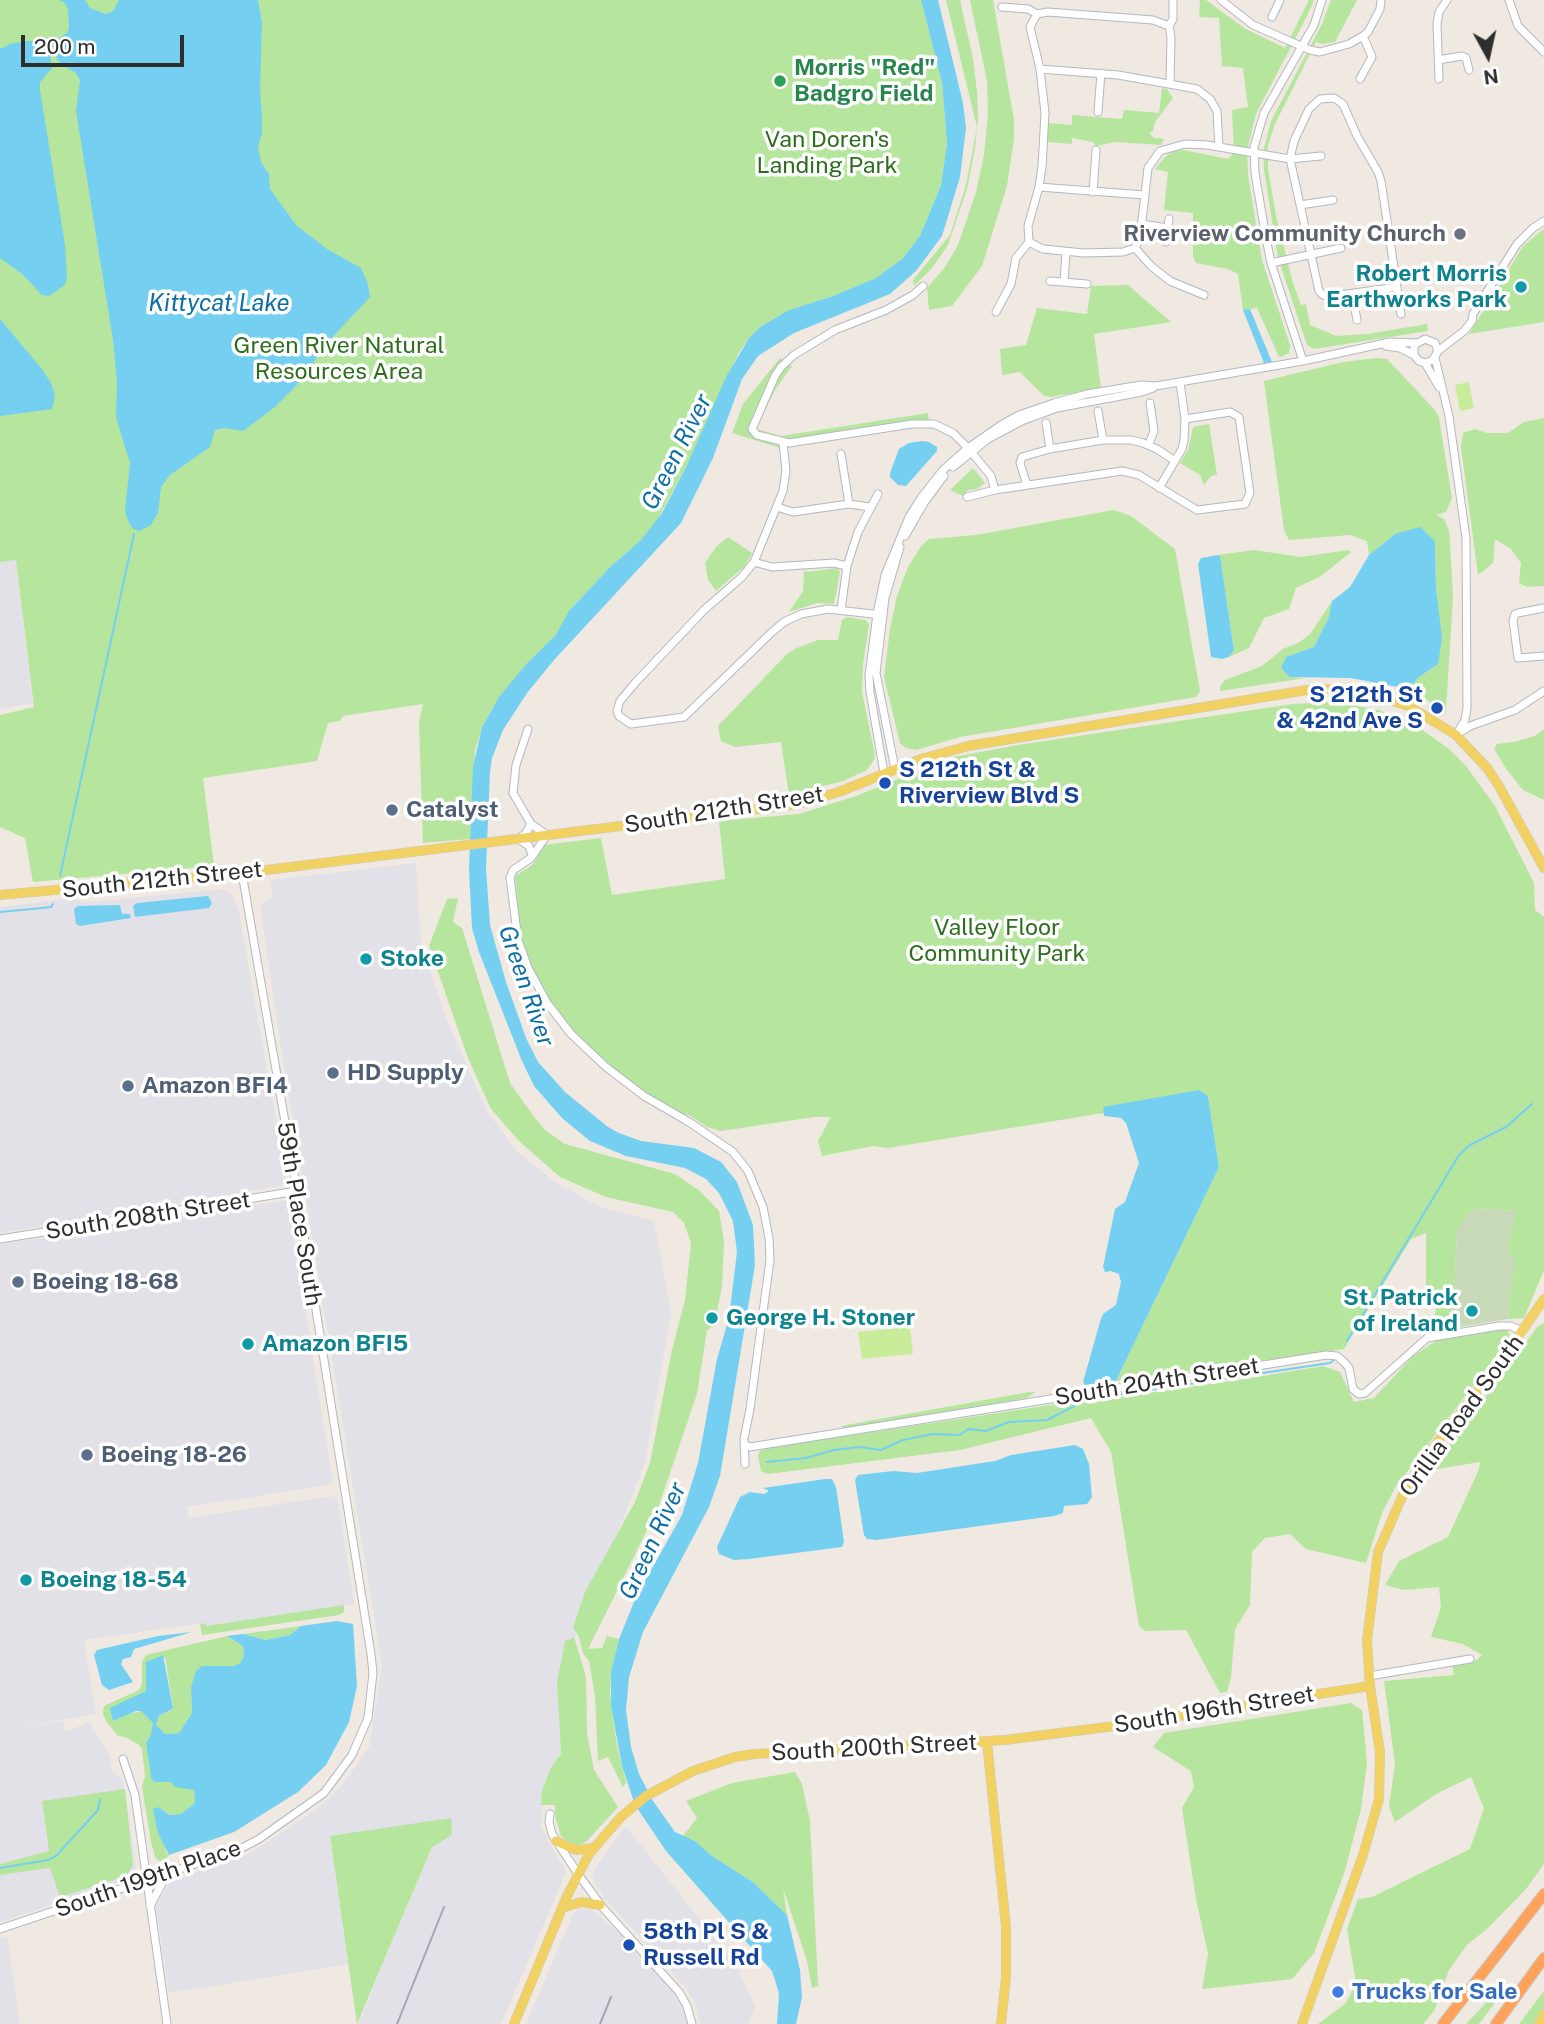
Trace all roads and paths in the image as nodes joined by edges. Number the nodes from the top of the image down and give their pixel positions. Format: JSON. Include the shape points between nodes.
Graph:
{"nodes":[{"id":1,"x":1173,"y":0,"type":"edge"},
{"id":2,"x":1221,"y":0,"type":"edge"},
{"id":3,"x":1280,"y":0,"type":"edge"},
{"id":4,"x":1322,"y":0,"type":"edge"},
{"id":5,"x":1381,"y":0,"type":"edge"},
{"id":6,"x":1447,"y":0,"type":"edge"},
{"id":7,"x":1509,"y":0,"type":"edge"},
{"id":8,"x":1002,"y":7,"type":"dead end"},
{"id":9,"x":1037,"y":14,"type":"junction"},
{"id":10,"x":1272,"y":17,"type":"dead end"},
{"id":11,"x":1169,"y":26,"type":"junction"},
{"id":12,"x":1363,"y":36,"type":"junction"},
{"id":13,"x":1301,"y":47,"type":"junction"},
{"id":14,"x":1544,"y":52,"type":"edge"},
{"id":15,"x":1438,"y":60,"type":"junction"},
{"id":16,"x":1040,"y":69,"type":"junction"},
{"id":17,"x":1469,"y":70,"type":"dead end"},
{"id":18,"x":1101,"y":74,"type":"junction"},
{"id":19,"x":1360,"y":79,"type":"dead end"},
{"id":20,"x":1439,"y":79,"type":"dead end"},
{"id":21,"x":1170,"y":84,"type":"junction"},
{"id":22,"x":1098,"y":112,"type":"dead end"},
{"id":23,"x":1219,"y":147,"type":"junction"},
{"id":24,"x":1096,"y":150,"type":"dead end"},
{"id":25,"x":1254,"y":153,"type":"junction"},
{"id":26,"x":1321,"y":156,"type":"dead end"},
{"id":27,"x":1290,"y":159,"type":"junction"},
{"id":28,"x":1039,"y":187,"type":"junction"},
{"id":29,"x":1093,"y":192,"type":"junction"},
{"id":30,"x":1144,"y":195,"type":"junction"},
{"id":31,"x":1333,"y":200,"type":"dead end"},
{"id":32,"x":1300,"y":205,"type":"junction"},
{"id":33,"x":1169,"y":219,"type":"dead end"},
{"id":34,"x":1544,"y":221,"type":"edge"},
{"id":35,"x":1141,"y":224,"type":"junction"},
{"id":36,"x":1168,"y":228,"type":"junction"},
{"id":37,"x":1030,"y":242,"type":"junction"},
{"id":38,"x":1166,"y":243,"type":"dead end"},
{"id":39,"x":1135,"y":248,"type":"junction"},
{"id":40,"x":1341,"y":248,"type":"dead end"},
{"id":41,"x":1066,"y":252,"type":"junction"},
{"id":42,"x":1310,"y":254,"type":"junction"},
{"id":43,"x":1272,"y":264,"type":"junction"},
{"id":44,"x":1049,"y":281,"type":"dead end"},
{"id":45,"x":1065,"y":282,"type":"junction"},
{"id":46,"x":1087,"y":284,"type":"dead end"},
{"id":47,"x":923,"y":286,"type":"dead end"},
{"id":48,"x":1397,"y":287,"type":"junction"},
{"id":49,"x":1352,"y":294,"type":"junction"},
{"id":50,"x":1203,"y":295,"type":"dead end"},
{"id":51,"x":996,"y":312,"type":"dead end"},
{"id":52,"x":1401,"y":314,"type":"dead end"},
{"id":53,"x":1472,"y":317,"type":"junction"},
{"id":54,"x":1357,"y":320,"type":"dead end"},
{"id":55,"x":1433,"y":341,"type":"junction"},
{"id":56,"x":1416,"y":343,"type":"junction"},
{"id":57,"x":1374,"y":346,"type":"junction"},
{"id":58,"x":1414,"y":355,"type":"junction"},
{"id":59,"x":1436,"y":355,"type":"junction"},
{"id":60,"x":1303,"y":361,"type":"junction"},
{"id":61,"x":1425,"y":363,"type":"junction"},
{"id":62,"x":1180,"y":382,"type":"junction"},
{"id":63,"x":1442,"y":392,"type":"junction"},
{"id":64,"x":1150,"y":404,"type":"dead end"},
{"id":65,"x":1097,"y":411,"type":"dead end"},
{"id":66,"x":1185,"y":419,"type":"junction"},
{"id":67,"x":1046,"y":423,"type":"dead end"},
{"id":68,"x":1103,"y":440,"type":"junction"},
{"id":69,"x":783,"y":443,"type":"junction"},
{"id":70,"x":1149,"y":444,"type":"junction"},
{"id":71,"x":1050,"y":449,"type":"junction"},
{"id":72,"x":970,"y":450,"type":"junction"},
{"id":73,"x":841,"y":454,"type":"dead end"},
{"id":74,"x":1175,"y":461,"type":"junction"},
{"id":75,"x":1027,"y":485,"type":"junction"},
{"id":76,"x":1159,"y":488,"type":"junction"},
{"id":77,"x":995,"y":490,"type":"junction"},
{"id":78,"x":878,"y":494,"type":"dead end"},
{"id":79,"x":967,"y":497,"type":"dead end"},
{"id":80,"x":849,"y":504,"type":"junction"},
{"id":81,"x":777,"y":507,"type":"junction"},
{"id":82,"x":870,"y":508,"type":"junction"},
{"id":83,"x":754,"y":562,"type":"junction"},
{"id":84,"x":847,"y":566,"type":"junction"},
{"id":85,"x":1544,"y":608,"type":"edge"},
{"id":86,"x":841,"y":610,"type":"junction"},
{"id":87,"x":880,"y":615,"type":"junction"},
{"id":88,"x":1544,"y":656,"type":"edge"},
{"id":89,"x":1544,"y":691,"type":"edge"},
{"id":90,"x":528,"y":729,"type":"dead end"},
{"id":91,"x":1456,"y":735,"type":"junction"},
{"id":92,"x":895,"y":769,"type":"junction"},
{"id":93,"x":884,"y":773,"type":"junction"},
{"id":94,"x":531,"y":824,"type":"junction"},
{"id":95,"x":547,"y":835,"type":"junction"},
{"id":96,"x":518,"y":839,"type":"junction"},
{"id":97,"x":532,"y":855,"type":"junction"},
{"id":98,"x":1544,"y":868,"type":"edge"},
{"id":99,"x":242,"y":873,"type":"junction"},
{"id":100,"x":0,"y":895,"type":"edge"},
{"id":101,"x":296,"y":1191,"type":"junction"},
{"id":102,"x":0,"y":1239,"type":"edge"},
{"id":103,"x":1544,"y":1299,"type":"edge"},
{"id":104,"x":1522,"y":1331,"type":"junction"},
{"id":105,"x":745,"y":1445,"type":"junction"},
{"id":106,"x":745,"y":1464,"type":"dead end"},
{"id":107,"x":1471,"y":1659,"type":"dead end"},
{"id":108,"x":1370,"y":1681,"type":"junction"},
{"id":109,"x":1058,"y":1734,"type":"joint"},
{"id":110,"x":987,"y":1742,"type":"junction"},
{"id":111,"x":123,"y":1759,"type":"dead end"},
{"id":112,"x":324,"y":1793,"type":"joint"},
{"id":113,"x":550,"y":1814,"type":"dead end"},
{"id":114,"x":556,"y":1841,"type":"junction"},
{"id":115,"x":593,"y":1848,"type":"junction"},
{"id":116,"x":167,"y":1874,"type":"junction"},
{"id":117,"x":578,"y":1874,"type":"junction"},
{"id":118,"x":146,"y":1881,"type":"junction"},
{"id":119,"x":1544,"y":1894,"type":"edge"},
{"id":120,"x":600,"y":1905,"type":"junction"},
{"id":121,"x":150,"y":1906,"type":"junction"},
{"id":122,"x":562,"y":1908,"type":"junction"},
{"id":123,"x":0,"y":1929,"type":"edge"},
{"id":124,"x":1544,"y":1958,"type":"edge"},
{"id":125,"x":1544,"y":2014,"type":"edge"},
{"id":126,"x":167,"y":2024,"type":"edge"},
{"id":127,"x":514,"y":2024,"type":"edge"},
{"id":128,"x":692,"y":2024,"type":"edge"},
{"id":129,"x":1001,"y":2024,"type":"edge"},
{"id":130,"x":1302,"y":2024,"type":"edge"},
{"id":131,"x":1443,"y":2024,"type":"edge"},
{"id":132,"x":1496,"y":2024,"type":"edge"},
{"id":133,"x":1539,"y":2024,"type":"edge"}],
"edges":[{"from":1,"to":11,"type":"street"},
{"from":2,"to":13,"type":"street","via":[[1253,24]]},
{"from":3,"to":10,"type":"street"},
{"from":4,"to":13,"type":"street"},
{"from":5,"to":12,"type":"street"},
{"from":6,"to":15,"type":"street","via":[[1438,18]]},
{"from":7,"to":14,"type":"street","via":[[1518,26]]},
{"from":8,"to":9,"type":"street"},
{"from":9,"to":11,"type":"street","via":[[1153,20]]},
{"from":9,"to":16,"type":"street","via":[[1030,27]]},
{"from":11,"to":21,"type":"street"},
{"from":12,"to":13,"type":"street","via":[[1320,52]]},
{"from":12,"to":19,"type":"street","via":[[1371,57]]},
{"from":13,"to":25,"type":"street","via":[[1264,113]]},
{"from":15,"to":17,"type":"street","via":[[1462,56]]},
{"from":15,"to":20,"type":"street"},
{"from":16,"to":18,"type":"street"},
{"from":16,"to":28,"type":"street","via":[[1045,113]]},
{"from":18,"to":21,"type":"street"},
{"from":18,"to":22,"type":"street"},
{"from":21,"to":23,"type":"street","via":[[1197,89],[1210,99],[1217,111]]},
{"from":23,"to":25,"type":"street"},
{"from":23,"to":30,"type":"street","via":[[1185,144],[1160,151],[1149,168]]},
{"from":24,"to":29,"type":"street"},
{"from":25,"to":27,"type":"street"},
{"from":25,"to":43,"type":"street"},
{"from":26,"to":27,"type":"street"},
{"from":27,"to":32,"type":"street"},
{"from":27,"to":48,"type":"street","via":[[1309,109],[1327,97],[1338,99],[1378,173]]},
{"from":28,"to":29,"type":"street"},
{"from":28,"to":37,"type":"street","via":[[1027,226]]},
{"from":29,"to":30,"type":"street"},
{"from":30,"to":35,"type":"street"},
{"from":31,"to":32,"type":"street"},
{"from":32,"to":42,"type":"street"},
{"from":33,"to":36,"type":"street"},
{"from":34,"to":53,"type":"street","via":[[1517,244]]},
{"from":35,"to":36,"type":"street"},
{"from":35,"to":39,"type":"street"},
{"from":36,"to":38,"type":"street"},
{"from":37,"to":41,"type":"street"},
{"from":37,"to":51,"type":"street","via":[[1016,258],[1012,284]]},
{"from":39,"to":41,"type":"street","via":[[1111,253]]},
{"from":39,"to":50,"type":"street","via":[[1170,281]]},
{"from":40,"to":42,"type":"street"},
{"from":41,"to":45,"type":"street"},
{"from":42,"to":43,"type":"street"},
{"from":42,"to":49,"type":"street","via":[[1323,295]]},
{"from":43,"to":60,"type":"street"},
{"from":44,"to":45,"type":"street"},
{"from":45,"to":46,"type":"street"},
{"from":47,"to":69,"type":"street","via":[[886,310],[835,330],[781,367],[752,429]]},
{"from":48,"to":49,"type":"street"},
{"from":48,"to":52,"type":"street"},
{"from":49,"to":54,"type":"street"},
{"from":53,"to":55,"type":"street","via":[[1454,334]]},
{"from":53,"to":59,"type":"street","via":[[1464,331]]},
{"from":55,"to":56,"type":"street"},
{"from":55,"to":59,"type":"street"},
{"from":56,"to":57,"type":"street"},
{"from":56,"to":58,"type":"street"},
{"from":57,"to":58,"type":"street","via":[[1400,348]]},
{"from":57,"to":60,"type":"street"},
{"from":58,"to":61,"type":"street"},
{"from":59,"to":61,"type":"street"},
{"from":59,"to":63,"type":"street"},
{"from":60,"to":62,"type":"street"},
{"from":61,"to":63,"type":"street"},
{"from":62,"to":66,"type":"street"},
{"from":62,"to":72,"type":"street","via":[[1055,405]]},
{"from":63,"to":91,"type":"street","via":[[1466,553],[1467,708]]},
{"from":64,"to":70,"type":"street","via":[[1154,431]]},
{"from":65,"to":68,"type":"street"},
{"from":66,"to":74,"type":"street","via":[[1182,449]]},
{"from":66,"to":76,"type":"street","via":[[1230,412],[1240,419],[1248,501],[1197,510]]},
{"from":67,"to":71,"type":"street"},
{"from":68,"to":70,"type":"street"},
{"from":68,"to":71,"type":"street"},
{"from":69,"to":72,"type":"street","via":[[927,423],[953,433]]},
{"from":69,"to":81,"type":"street","via":[[786,479]]},
{"from":70,"to":74,"type":"street"},
{"from":71,"to":75,"type":"street","via":[[1022,457]]},
{"from":72,"to":77,"type":"street","via":[[991,476]]},
{"from":72,"to":87,"type":"street","via":[[943,478],[912,523],[896,558]]},
{"from":73,"to":80,"type":"street"},
{"from":74,"to":76,"type":"street"},
{"from":75,"to":76,"type":"street","via":[[1122,471]]},
{"from":75,"to":77,"type":"street"},
{"from":77,"to":79,"type":"street"},
{"from":78,"to":82,"type":"street"},
{"from":80,"to":81,"type":"street","via":[[793,512]]},
{"from":80,"to":82,"type":"street"},
{"from":81,"to":83,"type":"street"},
{"from":82,"to":84,"type":"street"},
{"from":83,"to":84,"type":"street","via":[[772,568]]},
{"from":83,"to":86,"type":"street","via":[[620,701],[619,716],[631,724],[684,717],[785,622],[814,611]]},
{"from":84,"to":86,"type":"street"},
{"from":85,"to":88,"type":"street","via":[[1515,614],[1513,621],[1518,658]]},
{"from":86,"to":87,"type":"street"},
{"from":87,"to":92,"type":"street","via":[[876,673]]},
{"from":87,"to":93,"type":"street","via":[[871,655],[870,692]]},
{"from":89,"to":91,"type":"street","via":[[1515,710]]},
{"from":90,"to":94,"type":"street","via":[[513,785],[515,800]]},
{"from":91,"to":92,"type":"main road","name":"South 212th Street","via":[[1412,708],[1389,700],[1358,691],[1307,690],[978,744]]},
{"from":91,"to":98,"type":"main road","via":[[1499,786]]},
{"from":92,"to":93,"type":"main road","name":"South 212th Street"},
{"from":93,"to":95,"type":"main road","name":"South 212th Street","via":[[798,804]]},
{"from":94,"to":95,"type":"street"},
{"from":94,"to":96,"type":"street"},
{"from":95,"to":96,"type":"main road","name":"South 212th Street"},
{"from":95,"to":97,"type":"street"},
{"from":96,"to":97,"type":"street","via":[[529,846]]},
{"from":96,"to":99,"type":"main road","name":"South 212th Street"},
{"from":97,"to":105,"type":"street","via":[[512,872],[510,887],[518,940],[547,1003],[570,1034],[606,1067],[733,1152],[760,1197],[770,1260]]},
{"from":99,"to":100,"type":"main road","name":"South 212th Street"},
{"from":99,"to":101,"type":"street","name":"59th Place South"},
{"from":101,"to":102,"type":"street","name":"South 208th Street"},
{"from":101,"to":112,"type":"street","name":"59th Place South","via":[[373,1673],[368,1718],[360,1738]]},
{"from":103,"to":104,"type":"main road","name":"Orillia Road South"},
{"from":104,"to":105,"type":"street","name":"South 204th Street","via":[[1499,1325],[1427,1338],[1359,1394],[1344,1362],[1326,1355]]},
{"from":104,"to":108,"type":"main road","name":"Orillia Road South","via":[[1426,1457],[1389,1525],[1375,1568],[1367,1634]]},
{"from":105,"to":106,"type":"street"},
{"from":107,"to":108,"type":"street"},
{"from":108,"to":109,"type":"main road","name":"South 196th Street"},
{"from":108,"to":130,"type":"main road","name":"Orillia Road South","via":[[1380,1752],[1378,1799],[1355,1880]]},
{"from":109,"to":110,"type":"main road","name":"South 200th Street"},
{"from":110,"to":115,"type":"main road","name":"South 200th Street","via":[[755,1754],[713,1763],[661,1786]]},
{"from":110,"to":129,"type":"main road","via":[[1006,1927]]},
{"from":111,"to":118,"type":"street","via":[[135,1795]]},
{"from":112,"to":116,"type":"street","name":"South 199th Place","via":[[240,1849]]},
{"from":113,"to":114,"type":"street"},
{"from":114,"to":115,"type":"main road","via":[[576,1850]]},
{"from":114,"to":117,"type":"street"},
{"from":115,"to":117,"type":"main road"},
{"from":116,"to":118,"type":"street","name":"South 199th Place"},
{"from":116,"to":121,"type":"street"},
{"from":117,"to":120,"type":"street"},
{"from":117,"to":122,"type":"main road"},
{"from":118,"to":121,"type":"street"},
{"from":118,"to":123,"type":"street","name":"South 199th Place"},
{"from":119,"to":131,"type":"highway"},
{"from":120,"to":122,"type":"main road","via":[[581,1902]]},
{"from":120,"to":128,"type":"street","via":[[678,1992]]},
{"from":121,"to":126,"type":"street"},
{"from":122,"to":127,"type":"main road"},
{"from":124,"to":132,"type":"highway"},
{"from":125,"to":133,"type":"main road"}]}
